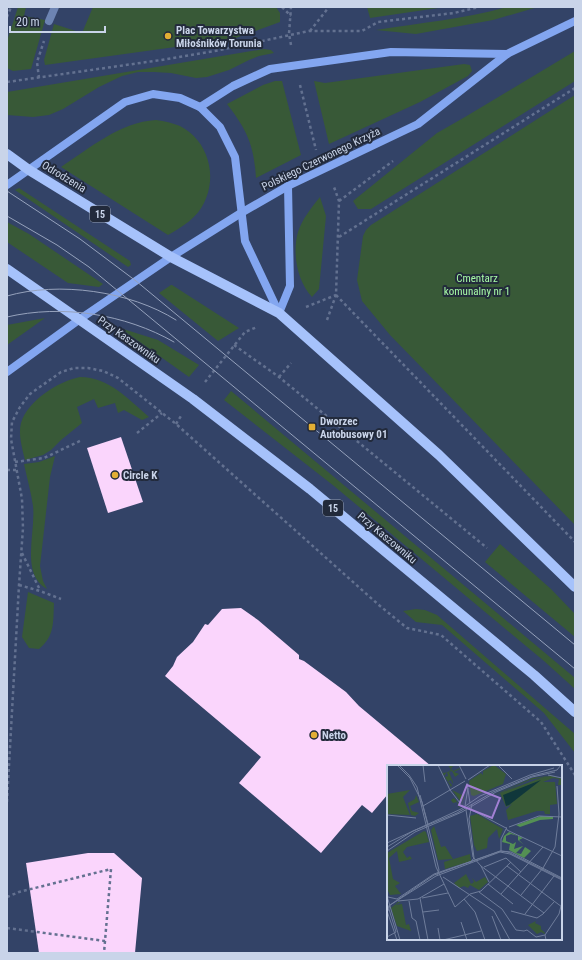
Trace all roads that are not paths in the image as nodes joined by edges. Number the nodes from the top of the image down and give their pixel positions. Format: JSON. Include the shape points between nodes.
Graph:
{"nodes":[{"id":1,"x":55,"y":7,"type":"edge"},
{"id":2,"x":49,"y":21,"type":"road end"},
{"id":3,"x":575,"y":21,"type":"edge"},
{"id":4,"x":507,"y":54,"type":"junction"},
{"id":5,"x":200,"y":107,"type":"junction"},
{"id":6,"x":7,"y":154,"type":"edge"},
{"id":7,"x":29,"y":170,"type":"junction"},
{"id":8,"x":7,"y":185,"type":"edge"},
{"id":9,"x":288,"y":186,"type":"junction"},
{"id":10,"x":241,"y":213,"type":"junction"},
{"id":11,"x":171,"y":257,"type":"junction"},
{"id":12,"x":7,"y":269,"type":"edge"},
{"id":13,"x":279,"y":313,"type":"junction"},
{"id":14,"x":80,"y":319,"type":"junction"},
{"id":15,"x":7,"y":372,"type":"edge"},
{"id":16,"x":575,"y":587,"type":"edge"},
{"id":17,"x":575,"y":712,"type":"edge"}],
"edges":[{"from":1,"to":2,"type":"street"},
{"from":3,"to":4,"type":"street","name":"Polskiego Czerwonego Krzyża"},
{"from":4,"to":5,"type":"street","name":"Polskiego Czerwonego Krzyża","via":[[391,52],[270,69],[233,86]]},
{"from":4,"to":9,"type":"street","name":"Polskiego Czerwonego Krzyża","via":[[418,124]]},
{"from":5,"to":7,"type":"street","via":[[180,98],[153,94],[125,102]]},
{"from":5,"to":10,"type":"street","via":[[220,127],[235,157]]},
{"from":6,"to":7,"type":"main road","name":"Odrodzenia","number":"15"},
{"from":7,"to":8,"type":"street"},
{"from":7,"to":11,"type":"main road","name":"Odrodzenia","number":"15"},
{"from":9,"to":10,"type":"street","name":"Polskiego Czerwonego Krzyża"},
{"from":9,"to":13,"type":"street","via":[[290,286]]},
{"from":10,"to":11,"type":"street","name":"Polskiego Czerwonego Krzyża"},
{"from":10,"to":13,"type":"street","via":[[245,241]]},
{"from":11,"to":13,"type":"main road","number":"15"},
{"from":11,"to":14,"type":"street","name":"Polskiego Czerwonego Krzyża"},
{"from":12,"to":14,"type":"main road","number":"15"},
{"from":13,"to":16,"type":"main road","number":"15","via":[[439,455]]},
{"from":14,"to":15,"type":"street","name":"Polskiego Czerwonego Krzyża"},
{"from":14,"to":17,"type":"main road","name":"Przy Kaszowniku","number":"15","via":[[193,399],[310,489]]}]}
